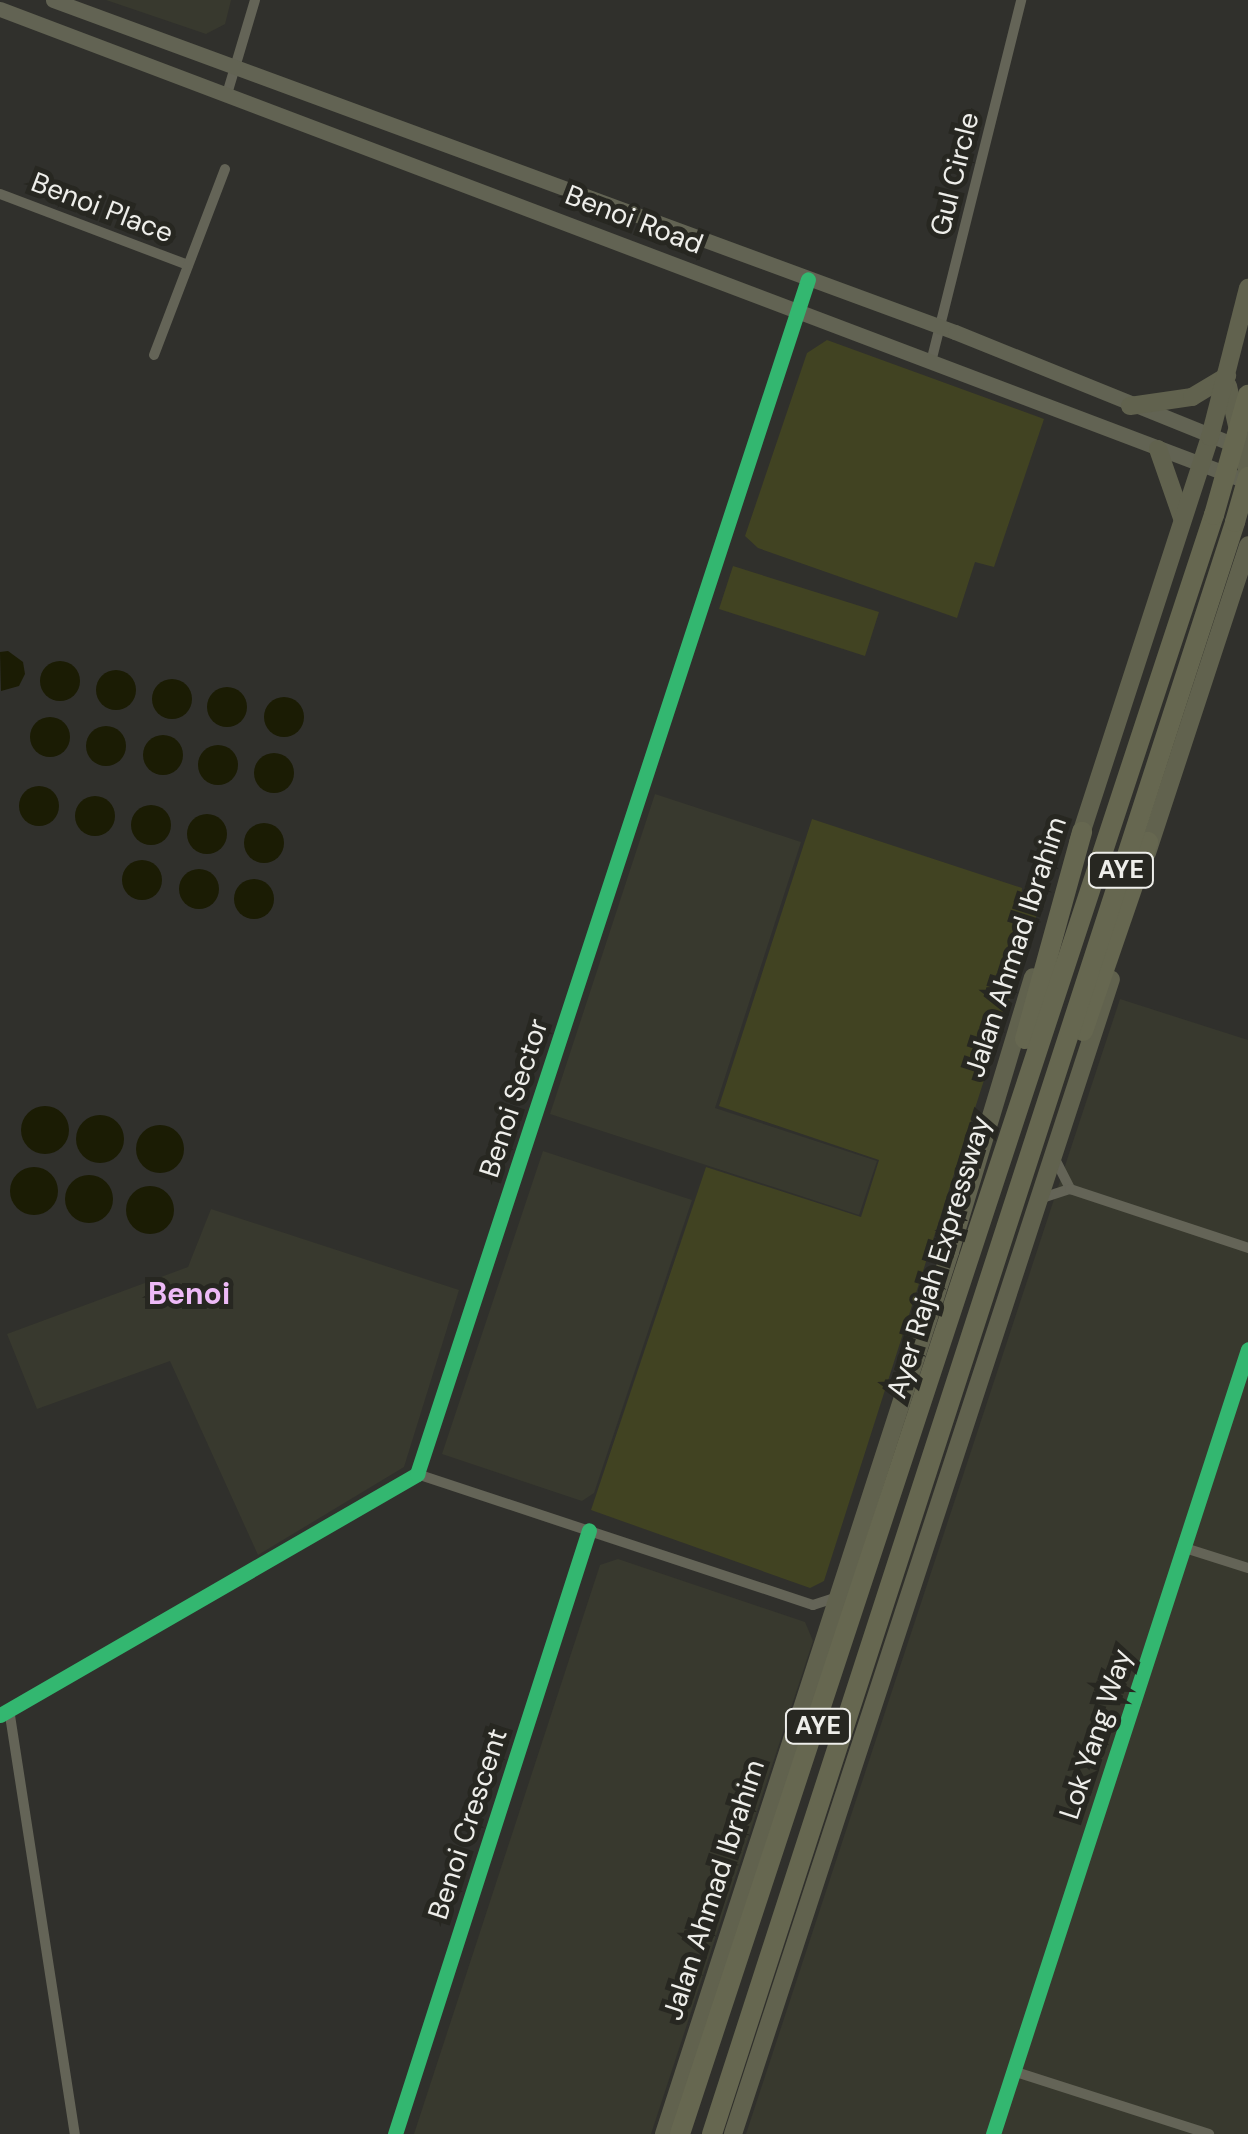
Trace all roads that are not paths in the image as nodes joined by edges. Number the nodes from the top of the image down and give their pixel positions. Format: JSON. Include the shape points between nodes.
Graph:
{"nodes":[{"id":1,"x":52,"y":0,"type":"edge"},
{"id":2,"x":254,"y":0,"type":"edge"},
{"id":3,"x":1021,"y":0,"type":"edge"},
{"id":4,"x":0,"y":9,"type":"edge"},
{"id":5,"x":236,"y":69,"type":"junction"},
{"id":6,"x":227,"y":94,"type":"junction"},
{"id":7,"x":225,"y":169,"type":"dead end"},
{"id":8,"x":0,"y":194,"type":"edge"},
{"id":9,"x":188,"y":264,"type":"junction"},
{"id":10,"x":808,"y":280,"type":"junction"},
{"id":11,"x":1248,"y":288,"type":"edge"},
{"id":12,"x":798,"y":308,"type":"junction"},
{"id":13,"x":940,"y":327,"type":"junction"},
{"id":14,"x":154,"y":355,"type":"dead end"},
{"id":15,"x":932,"y":358,"type":"junction"},
{"id":16,"x":1227,"y":376,"type":"junction"},
{"id":17,"x":1248,"y":396,"type":"edge"},
{"id":18,"x":1130,"y":406,"type":"junction"},
{"id":19,"x":1158,"y":449,"type":"junction"},
{"id":20,"x":1239,"y":464,"type":"edge"},
{"id":21,"x":1200,"y":466,"type":"junction"},
{"id":22,"x":1248,"y":501,"type":"edge"},
{"id":23,"x":1183,"y":524,"type":"junction"},
{"id":24,"x":1247,"y":552,"type":"edge"},
{"id":25,"x":1082,"y":832,"type":"junction"},
{"id":26,"x":1148,"y":842,"type":"junction"},
{"id":27,"x":1016,"y":1104,"type":"junction"},
{"id":28,"x":1054,"y":1148,"type":"junction"},
{"id":29,"x":1070,"y":1189,"type":"junction"},
{"id":30,"x":1032,"y":1210,"type":"junction"},
{"id":31,"x":1008,"y":1219,"type":"junction"},
{"id":32,"x":1248,"y":1248,"type":"edge"},
{"id":33,"x":1248,"y":1350,"type":"edge"},
{"id":34,"x":417,"y":1474,"type":"junction"},
{"id":35,"x":590,"y":1530,"type":"junction"},
{"id":36,"x":1185,"y":1548,"type":"junction"},
{"id":37,"x":1248,"y":1568,"type":"edge"},
{"id":38,"x":838,"y":1596,"type":"junction"},
{"id":39,"x":813,"y":1605,"type":"junction"},
{"id":40,"x":828,"y":1628,"type":"junction"},
{"id":41,"x":5,"y":1712,"type":"edge"},
{"id":42,"x":738,"y":2058,"type":"junction"},
{"id":43,"x":1014,"y":2070,"type":"junction"},
{"id":44,"x":75,"y":2134,"type":"edge"},
{"id":45,"x":395,"y":2134,"type":"edge"},
{"id":46,"x":664,"y":2134,"type":"edge"},
{"id":47,"x":680,"y":2134,"type":"edge"},
{"id":48,"x":712,"y":2134,"type":"edge"},
{"id":49,"x":724,"y":2134,"type":"edge"},
{"id":50,"x":733,"y":2134,"type":"edge"},
{"id":51,"x":993,"y":2134,"type":"edge"},
{"id":52,"x":1209,"y":2134,"type":"edge"}],
"edges":[{"from":1,"to":5,"type":"main road","name":"Benoi Road"},
{"from":2,"to":5,"type":"street"},
{"from":3,"to":13,"type":"street","name":"Gul Circle"},
{"from":4,"to":6,"type":"main road","name":"Benoi Road"},
{"from":5,"to":6,"type":"street"},
{"from":5,"to":10,"type":"main road","name":"Benoi Road"},
{"from":6,"to":12,"type":"main road","name":"Benoi Road"},
{"from":7,"to":9,"type":"street","name":"Benoi Place"},
{"from":8,"to":9,"type":"street","name":"Benoi Place"},
{"from":9,"to":14,"type":"street","name":"Benoi Place"},
{"from":10,"to":12,"type":"street","name":"Benoi Sector"},
{"from":10,"to":13,"type":"main road","name":"Benoi Road"},
{"from":11,"to":16,"type":"main road","name":"Jalan Ahmad Ibrahim"},
{"from":12,"to":15,"type":"main road","name":"Benoi Road"},
{"from":12,"to":34,"type":"street","name":"Benoi Sector"},
{"from":13,"to":15,"type":"street","name":"Gul Circle"},
{"from":13,"to":18,"type":"main road","name":"Benoi Road"},
{"from":15,"to":19,"type":"main road","name":"Benoi Road"},
{"from":16,"to":18,"type":"main road","via":[[1192,396]]},
{"from":16,"to":20,"type":"main road","name":"Jalan Ahmad Ibrahim"},
{"from":16,"to":20,"type":"main road"},
{"from":17,"to":27,"type":"highway","name":"Ayer Rajah Expressway","number":"AYE","bridge":true},
{"from":18,"to":20,"type":"main road","name":"Benoi Road"},
{"from":19,"to":21,"type":"main road","name":"Benoi Road"},
{"from":19,"to":23,"type":"main road","via":[[1177,490]]},
{"from":20,"to":21,"type":"main road","name":"Jalan Ahmad Ibrahim"},
{"from":20,"to":21,"type":"main road","name":"Benoi Road"},
{"from":20,"to":22,"type":"main road"},
{"from":20,"to":23,"type":"main road"},
{"from":20,"to":31,"type":"highway","name":"Ayer Rajah Expressway","number":"AYE","bridge":true,"via":[[1235,522]]},
{"from":21,"to":23,"type":"main road","name":"Jalan Ahmad Ibrahim"},
{"from":23,"to":25,"type":"main road","name":"Jalan Ahmad Ibrahim"},
{"from":24,"to":26,"type":"main road"},
{"from":25,"to":27,"type":"highway","via":[[1027,1032]]},
{"from":25,"to":38,"type":"main road","name":"Jalan Ahmad Ibrahim"},
{"from":26,"to":28,"type":"main road"},
{"from":26,"to":31,"type":"highway"},
{"from":27,"to":47,"type":"highway","name":"Ayer Rajah Expressway","number":"AYE"},
{"from":28,"to":29,"type":"street"},
{"from":28,"to":30,"type":"main road"},
{"from":29,"to":30,"type":"street","via":[[1046,1195]]},
{"from":29,"to":32,"type":"street"},
{"from":30,"to":50,"type":"main road"},
{"from":31,"to":42,"type":"highway","name":"Ayer Rajah Expressway","number":"AYE"},
{"from":33,"to":36,"type":"street","name":"Lok Yang Way"},
{"from":34,"to":35,"type":"street"},
{"from":34,"to":41,"type":"street"},
{"from":35,"to":39,"type":"street"},
{"from":35,"to":45,"type":"street","name":"Benoi Crescent"},
{"from":36,"to":37,"type":"street"},
{"from":36,"to":43,"type":"street","name":"Lok Yang Way"},
{"from":38,"to":39,"type":"street"},
{"from":38,"to":40,"type":"main road","name":"Jalan Ahmad Ibrahim"},
{"from":39,"to":40,"type":"street"},
{"from":40,"to":46,"type":"main road","name":"Jalan Ahmad Ibrahim"},
{"from":41,"to":44,"type":"street"},
{"from":42,"to":48,"type":"highway","name":"Ayer Rajah Expressway","number":"AYE"},
{"from":42,"to":49,"type":"highway"},
{"from":43,"to":51,"type":"street","name":"Lok Yang Way"},
{"from":43,"to":52,"type":"street"}]}
